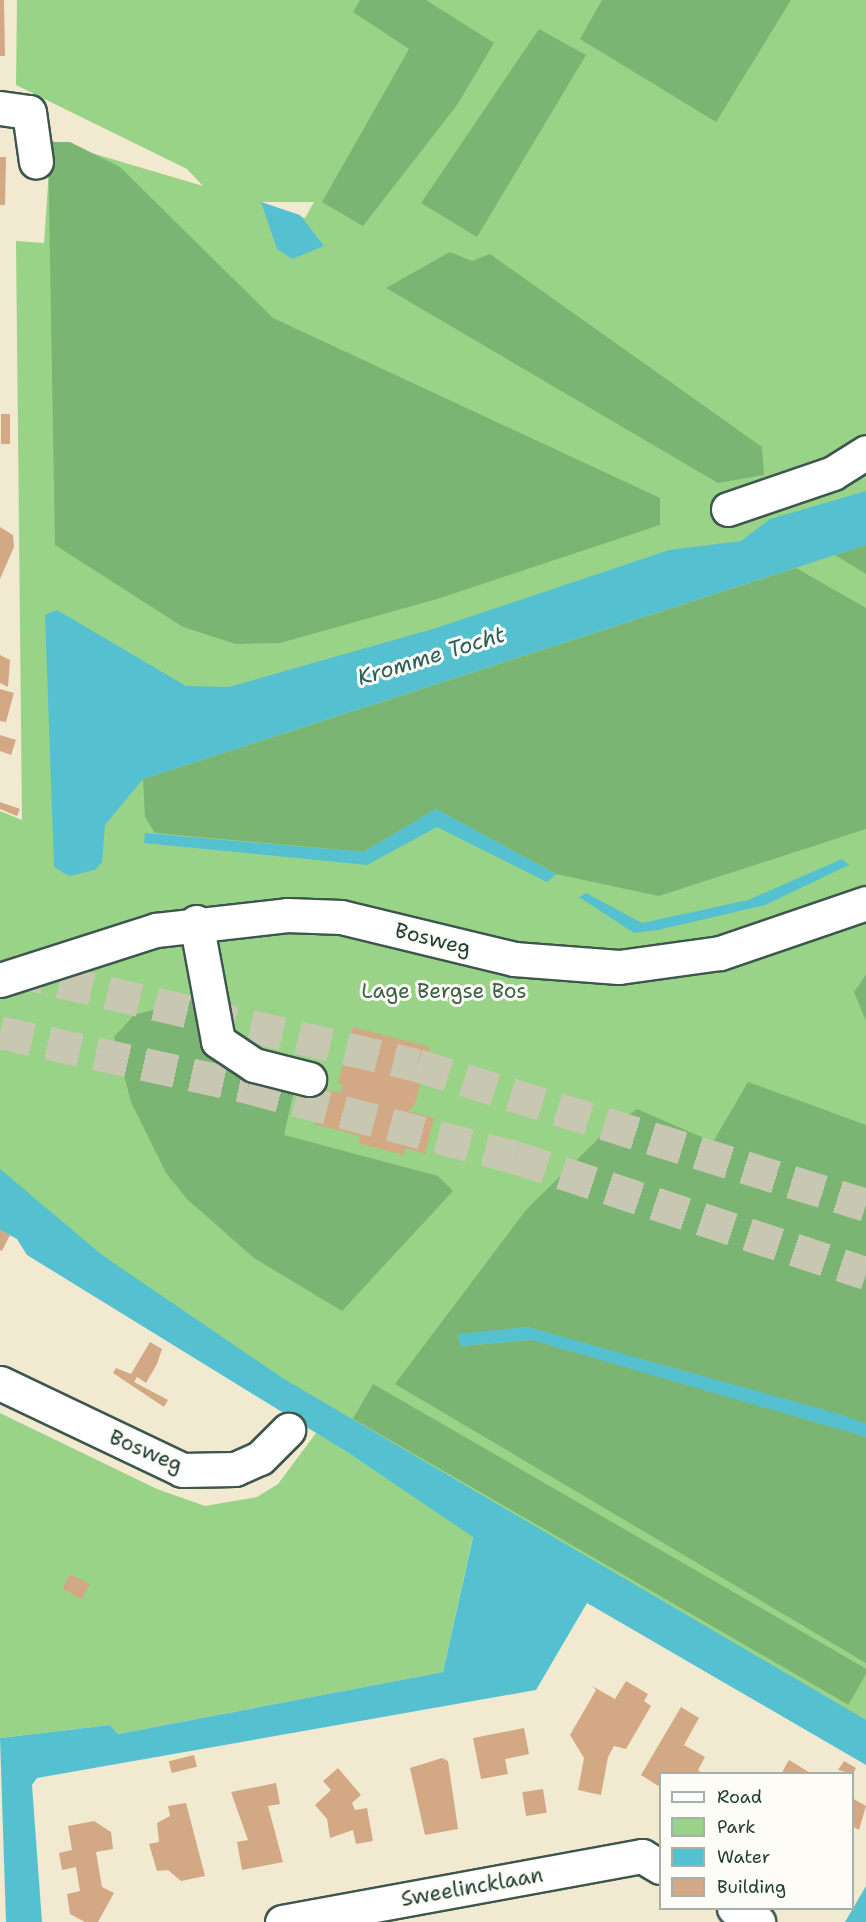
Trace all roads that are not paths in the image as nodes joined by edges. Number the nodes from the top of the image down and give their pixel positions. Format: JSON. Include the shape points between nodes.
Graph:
{"nodes":[{"id":1,"x":15,"y":110,"type":"edge"},
{"id":2,"x":36,"y":162,"type":"dead end"},
{"id":3,"x":866,"y":452,"type":"edge"},
{"id":4,"x":728,"y":509,"type":"dead end"},
{"id":5,"x":866,"y":903,"type":"edge"},
{"id":6,"x":196,"y":922,"type":"junction"},
{"id":7,"x":0,"y":980,"type":"edge"},
{"id":8,"x":309,"y":1080,"type":"dead end"},
{"id":9,"x":0,"y":1383,"type":"edge"},
{"id":10,"x":288,"y":1430,"type":"dead end"},
{"id":11,"x":659,"y":1866,"type":"edge"},
{"id":12,"x":737,"y":1910,"type":"edge"},
{"id":13,"x":282,"y":1922,"type":"edge"},
{"id":14,"x":758,"y":1922,"type":"edge"}],
"edges":[{"from":1,"to":2,"type":"street"},
{"from":3,"to":4,"type":"street","via":[[833,473]]},
{"from":5,"to":6,"type":"street","name":"Bosweg","via":[[720,953],[619,967],[514,959],[341,917],[287,915]]},
{"from":6,"to":7,"type":"street","name":"Bosweg","via":[[110,942]]},
{"from":6,"to":8,"type":"street","via":[[218,1041],[254,1065]]},
{"from":9,"to":10,"type":"street","name":"Bosweg","via":[[182,1470],[236,1469],[260,1458]]},
{"from":11,"to":13,"type":"street","name":"Sweelincklaan","via":[[642,1856]]},
{"from":12,"to":14,"type":"street"}]}
